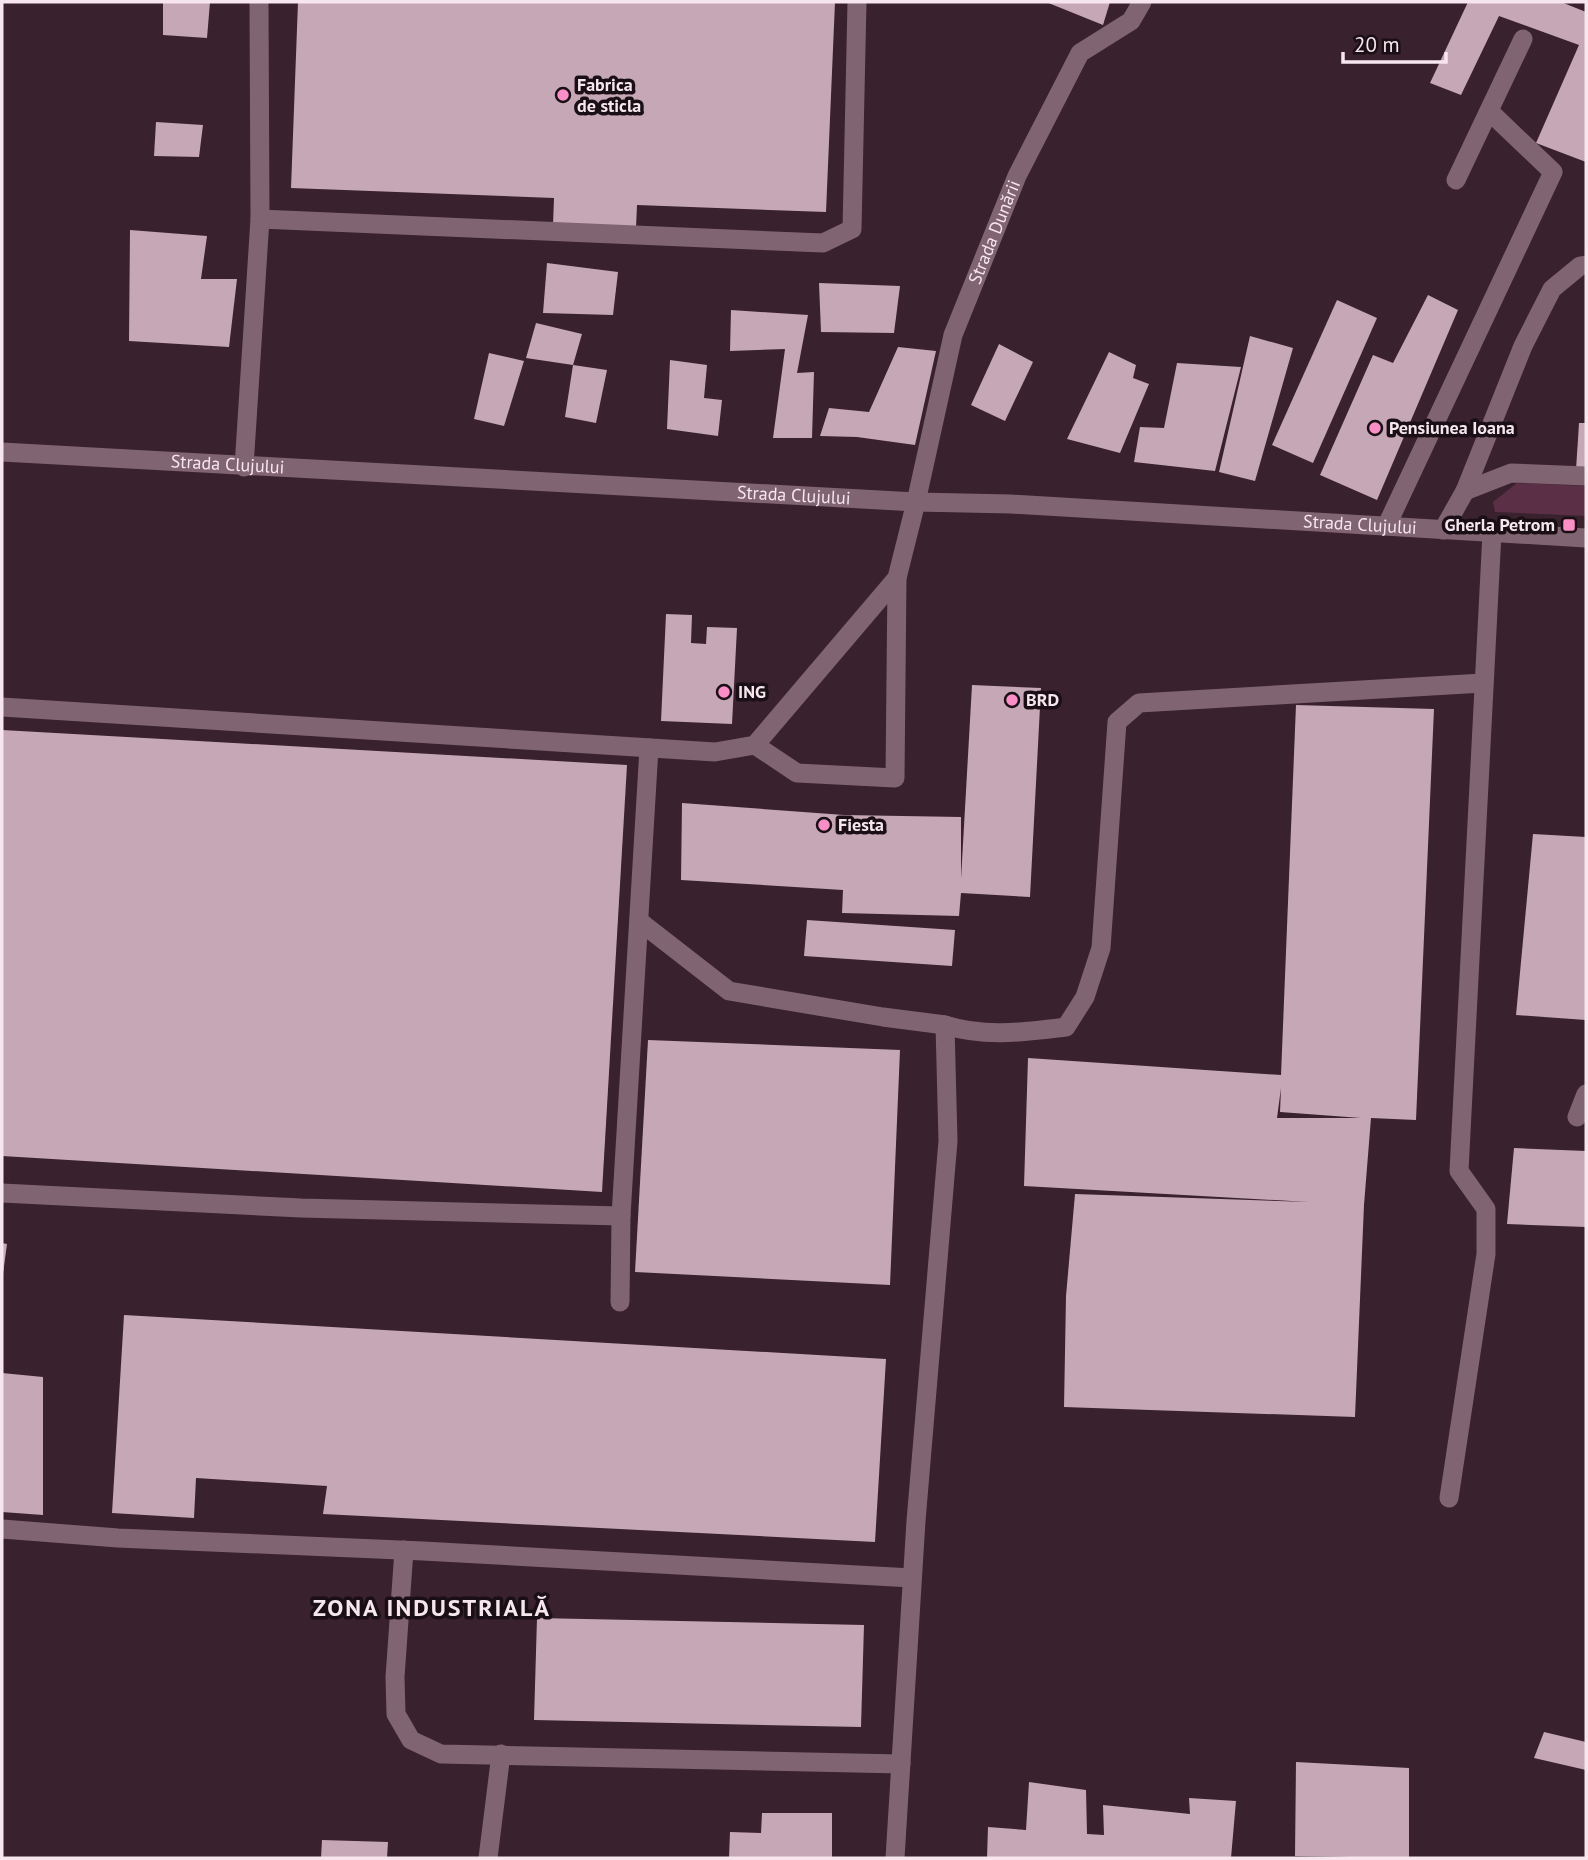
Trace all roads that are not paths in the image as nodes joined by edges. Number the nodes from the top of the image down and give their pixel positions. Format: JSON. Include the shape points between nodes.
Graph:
{"nodes":[{"id":1,"x":259,"y":2,"type":"edge"},
{"id":2,"x":857,"y":2,"type":"edge"},
{"id":3,"x":1142,"y":2,"type":"edge"},
{"id":4,"x":1523,"y":39,"type":"dead end"},
{"id":5,"x":1489,"y":111,"type":"junction"},
{"id":6,"x":1456,"y":180,"type":"dead end"},
{"id":7,"x":260,"y":219,"type":"junction"},
{"id":8,"x":1586,"y":265,"type":"edge"},
{"id":9,"x":2,"y":452,"type":"edge"},
{"id":10,"x":244,"y":467,"type":"junction"},
{"id":11,"x":1586,"y":476,"type":"edge"},
{"id":12,"x":1465,"y":491,"type":"junction"},
{"id":13,"x":916,"y":502,"type":"junction"},
{"id":14,"x":1387,"y":524,"type":"junction"},
{"id":15,"x":1443,"y":530,"type":"junction"},
{"id":16,"x":1492,"y":533,"type":"junction"},
{"id":17,"x":1586,"y":537,"type":"edge"},
{"id":18,"x":897,"y":578,"type":"junction"},
{"id":19,"x":1483,"y":683,"type":"junction"},
{"id":20,"x":2,"y":707,"type":"edge"},
{"id":21,"x":755,"y":745,"type":"junction"},
{"id":22,"x":649,"y":748,"type":"junction"},
{"id":23,"x":639,"y":921,"type":"junction"},
{"id":24,"x":945,"y":1024,"type":"junction"},
{"id":25,"x":1586,"y":1094,"type":"edge"},
{"id":26,"x":1577,"y":1117,"type":"dead end"},
{"id":27,"x":2,"y":1193,"type":"edge"},
{"id":28,"x":621,"y":1216,"type":"junction"},
{"id":29,"x":620,"y":1302,"type":"dead end"},
{"id":30,"x":1449,"y":1497,"type":"dead end"},
{"id":31,"x":2,"y":1529,"type":"edge"},
{"id":32,"x":404,"y":1550,"type":"junction"},
{"id":33,"x":912,"y":1577,"type":"junction"},
{"id":34,"x":501,"y":1755,"type":"junction"},
{"id":35,"x":901,"y":1764,"type":"junction"},
{"id":36,"x":488,"y":1858,"type":"edge"},
{"id":37,"x":895,"y":1858,"type":"edge"}],
"edges":[{"from":1,"to":7,"type":"main road"},
{"from":2,"to":7,"type":"main road","via":[[852,229],[823,243]]},
{"from":3,"to":13,"type":"main road","name":"Strada Dunării","via":[[1131,21],[1080,53],[1017,176],[953,335]]},
{"from":4,"to":5,"type":"main road"},
{"from":5,"to":6,"type":"main road"},
{"from":5,"to":14,"type":"main road","via":[[1553,172]]},
{"from":7,"to":10,"type":"main road"},
{"from":8,"to":12,"type":"main road","via":[[1552,289],[1523,346]]},
{"from":9,"to":10,"type":"main road","name":"Strada Clujului"},
{"from":10,"to":13,"type":"main road","name":"Strada Clujului"},
{"from":11,"to":12,"type":"main road","via":[[1511,473]]},
{"from":12,"to":15,"type":"main road"},
{"from":13,"to":14,"type":"main road","name":"Strada Clujului"},
{"from":13,"to":18,"type":"main road","name":"Strada Dunării"},
{"from":14,"to":15,"type":"main road","name":"Strada Clujului"},
{"from":15,"to":16,"type":"main road","name":"Strada Clujului"},
{"from":16,"to":17,"type":"main road","name":"Strada Clujului"},
{"from":16,"to":19,"type":"main road"},
{"from":18,"to":21,"type":"main road"},
{"from":18,"to":21,"type":"main road","via":[[895,778],[797,773]]},
{"from":19,"to":24,"type":"main road","via":[[1139,703],[1117,722],[1101,948],[1085,997],[1066,1027],[1003,1034],[967,1032]]},
{"from":19,"to":30,"type":"main road","via":[[1459,1171],[1486,1209],[1486,1254]]},
{"from":20,"to":22,"type":"main road"},
{"from":21,"to":22,"type":"main road","via":[[715,752]]},
{"from":22,"to":23,"type":"main road"},
{"from":23,"to":24,"type":"main road","via":[[729,990]]},
{"from":23,"to":28,"type":"main road"},
{"from":24,"to":33,"type":"main road","via":[[948,1140]]},
{"from":25,"to":26,"type":"main road"},
{"from":27,"to":28,"type":"main road","via":[[300,1208]]},
{"from":28,"to":29,"type":"main road"},
{"from":31,"to":32,"type":"main road"},
{"from":32,"to":33,"type":"main road"},
{"from":32,"to":34,"type":"main road","via":[[395,1677],[397,1714],[411,1740],[441,1754]]},
{"from":33,"to":35,"type":"main road"},
{"from":34,"to":35,"type":"main road"},
{"from":34,"to":36,"type":"main road"},
{"from":35,"to":37,"type":"main road"}]}
